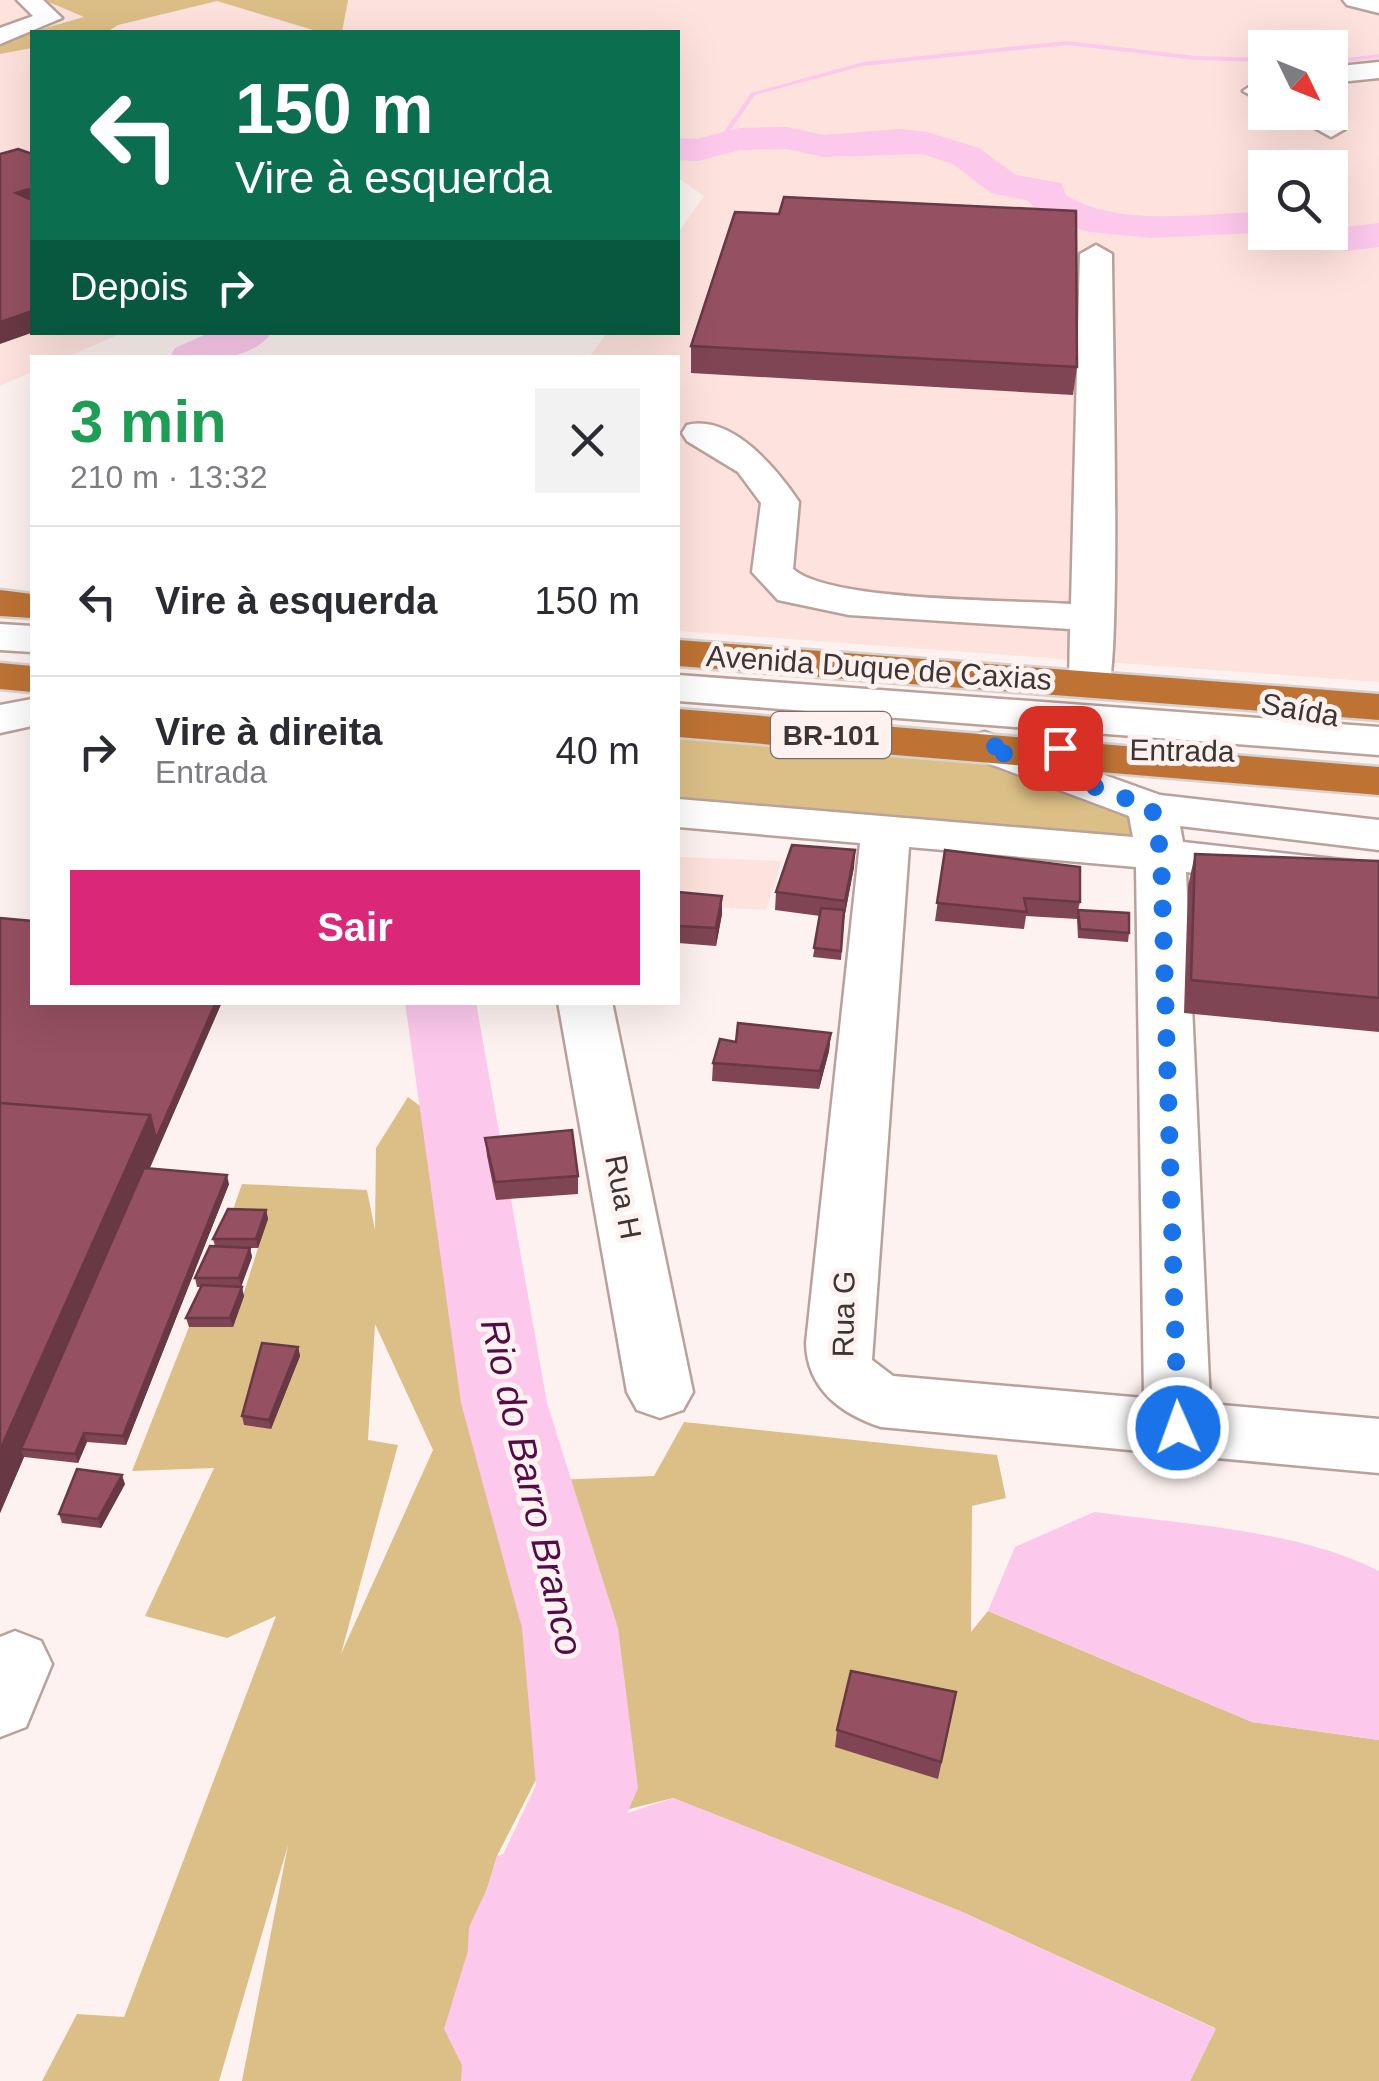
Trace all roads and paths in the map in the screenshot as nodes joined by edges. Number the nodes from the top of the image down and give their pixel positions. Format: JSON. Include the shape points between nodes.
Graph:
{"nodes":[{"id":1,"x":29,"y":0,"type":"edge"},
{"id":2,"x":1355,"y":0,"type":"edge"},
{"id":3,"x":1379,"y":6,"type":"edge"},
{"id":4,"x":0,"y":37,"type":"edge"},
{"id":5,"x":30,"y":50,"type":"edge"},
{"id":6,"x":0,"y":57,"type":"edge"},
{"id":7,"x":1379,"y":70,"type":"edge"},
{"id":8,"x":1348,"y":74,"type":"edge"},
{"id":9,"x":1096,"y":254,"type":"dead end"},
{"id":10,"x":700,"y":433,"type":"dead end"},
{"id":11,"x":0,"y":603,"type":"edge"},
{"id":12,"x":30,"y":606,"type":"edge"},
{"id":13,"x":1095,"y":618,"type":"junction"},
{"id":14,"x":0,"y":637,"type":"edge"},
{"id":15,"x":30,"y":640,"type":"edge"},
{"id":16,"x":680,"y":653,"type":"edge"},
{"id":17,"x":0,"y":676,"type":"edge"},
{"id":18,"x":30,"y":679,"type":"edge"},
{"id":19,"x":1091,"y":684,"type":"junction"},
{"id":20,"x":680,"y":688,"type":"edge"},
{"id":21,"x":1221,"y":696,"type":"junction"},
{"id":22,"x":1379,"y":706,"type":"edge"},
{"id":23,"x":30,"y":713,"type":"edge"},
{"id":24,"x":0,"y":719,"type":"edge"},
{"id":25,"x":680,"y":723,"type":"edge"},
{"id":26,"x":1379,"y":724,"type":"edge"},
{"id":27,"x":1379,"y":741,"type":"edge"},
{"id":28,"x":984,"y":746,"type":"junction"},
{"id":29,"x":1243,"y":750,"type":"junction"},
{"id":30,"x":1379,"y":756,"type":"edge"},
{"id":31,"x":1379,"y":781,"type":"edge"},
{"id":32,"x":680,"y":813,"type":"edge"},
{"id":33,"x":886,"y":828,"type":"junction"},
{"id":34,"x":1156,"y":831,"type":"junction"},
{"id":35,"x":1379,"y":835,"type":"edge"},
{"id":36,"x":1379,"y":879,"type":"edge"},
{"id":37,"x":586,"y":1005,"type":"edge"},
{"id":38,"x":660,"y":1392,"type":"dead end"},
{"id":39,"x":1178,"y":1428,"type":"junction"},
{"id":40,"x":1379,"y":1446,"type":"edge"}],
"edges":[{"from":1,"to":4,"type":"street","via":[[50,18]]},
{"from":2,"to":3,"type":"street"},
{"from":5,"to":6,"type":"street"},
{"from":7,"to":8,"type":"street"},
{"from":9,"to":13,"type":"street"},
{"from":10,"to":13,"type":"street","via":[[751,464],[780,502],[772,572],[793,591],[849,602]]},
{"from":11,"to":12,"type":"highway"},
{"from":13,"to":19,"type":"street"},
{"from":14,"to":15,"type":"street"},
{"from":16,"to":19,"type":"highway","name":"Avenida Duque de Caxias","number":"BR-101"},
{"from":17,"to":18,"type":"highway"},
{"from":19,"to":21,"type":"highway","name":"Avenida Duque de Caxias","number":"BR-101"},
{"from":20,"to":29,"type":"street"},
{"from":21,"to":22,"type":"highway","name":"Avenida Duque de Caxias","number":"BR-101"},
{"from":21,"to":26,"type":"street","name":"Saída"},
{"from":21,"to":29,"type":"highway","via":[[1246,715]]},
{"from":23,"to":24,"type":"street"},
{"from":25,"to":28,"type":"highway","number":"BR-101"},
{"from":27,"to":29,"type":"street"},
{"from":28,"to":29,"type":"highway","number":"BR-101"},
{"from":28,"to":34,"type":"street","number":"BR-101"},
{"from":29,"to":30,"type":"street","name":"Entrada"},
{"from":29,"to":31,"type":"highway","number":"BR-101"},
{"from":32,"to":33,"type":"street","number":"BR-101"},
{"from":33,"to":34,"type":"street","number":"BR-101"},
{"from":33,"to":39,"type":"street","name":"Rua G","via":[[837,1363],[852,1385],[881,1401]]},
{"from":34,"to":35,"type":"street","number":"BR-101"},
{"from":34,"to":36,"type":"street"},
{"from":34,"to":39,"type":"street"},
{"from":37,"to":38,"type":"street","name":"Rua H"},
{"from":39,"to":40,"type":"street","name":"Rua G"}]}
